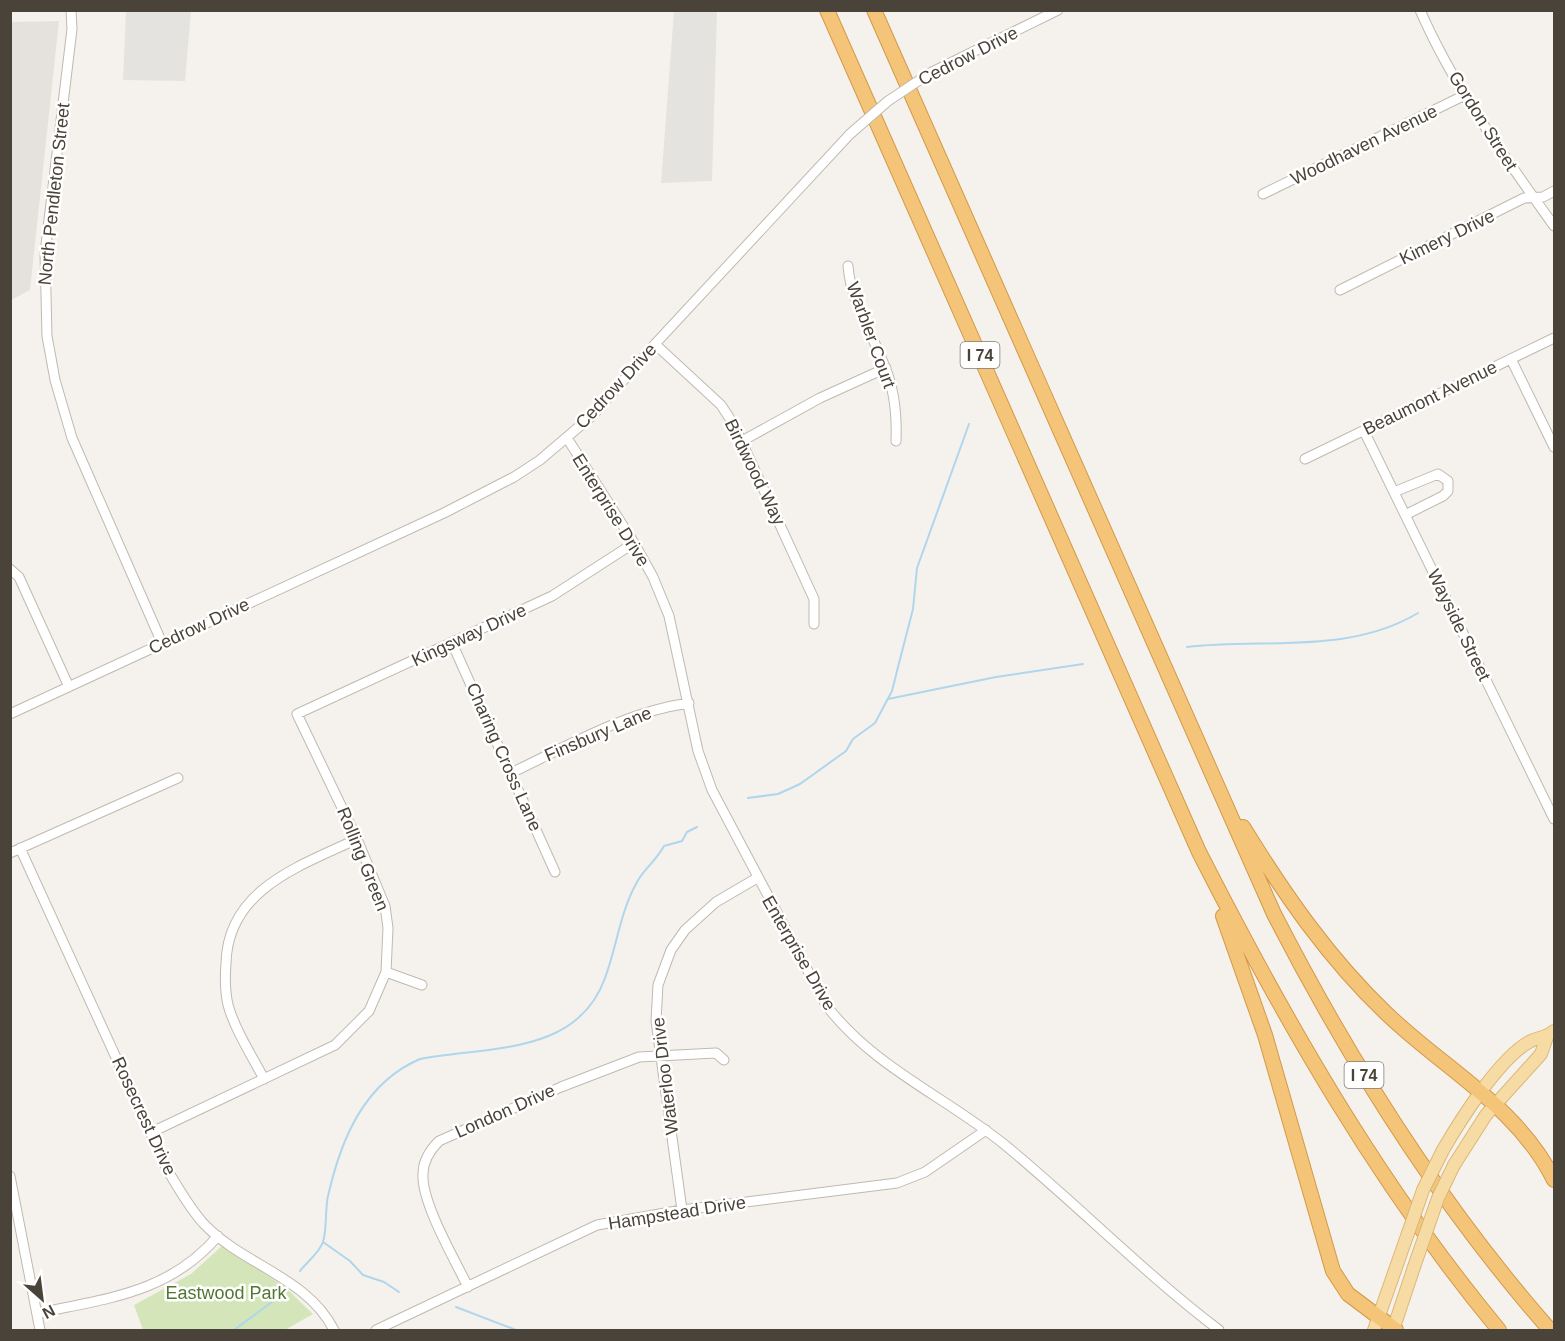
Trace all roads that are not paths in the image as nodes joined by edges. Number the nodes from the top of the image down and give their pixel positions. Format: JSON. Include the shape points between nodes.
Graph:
{"nodes":[{"id":1,"x":71,"y":10,"type":"edge"},
{"id":2,"x":827,"y":10,"type":"edge"},
{"id":3,"x":874,"y":10,"type":"edge"},
{"id":4,"x":1058,"y":10,"type":"edge"},
{"id":5,"x":1420,"y":10,"type":"edge"},
{"id":6,"x":1465,"y":95,"type":"junction"},
{"id":7,"x":1554,"y":190,"type":"edge"},
{"id":8,"x":1263,"y":194,"type":"dead end"},
{"id":9,"x":1534,"y":197,"type":"junction"},
{"id":10,"x":1554,"y":226,"type":"edge"},
{"id":11,"x":848,"y":266,"type":"dead end"},
{"id":12,"x":1340,"y":290,"type":"dead end"},
{"id":13,"x":1554,"y":338,"type":"edge"},
{"id":14,"x":655,"y":344,"type":"junction"},
{"id":15,"x":1511,"y":359,"type":"junction"},
{"id":16,"x":886,"y":368,"type":"junction"},
{"id":17,"x":1364,"y":431,"type":"junction"},
{"id":18,"x":567,"y":438,"type":"junction"},
{"id":19,"x":742,"y":441,"type":"junction"},
{"id":20,"x":896,"y":441,"type":"dead end"},
{"id":21,"x":1554,"y":447,"type":"edge"},
{"id":22,"x":1305,"y":459,"type":"dead end"},
{"id":23,"x":1394,"y":492,"type":"junction"},
{"id":24,"x":1405,"y":515,"type":"junction"},
{"id":25,"x":634,"y":543,"type":"junction"},
{"id":26,"x":10,"y":569,"type":"edge"},
{"id":27,"x":814,"y":624,"type":"dead end"},
{"id":28,"x":162,"y":643,"type":"junction"},
{"id":29,"x":452,"y":643,"type":"junction"},
{"id":30,"x":69,"y":687,"type":"junction"},
{"id":31,"x":689,"y":703,"type":"junction"},
{"id":32,"x":10,"y":714,"type":"edge"},
{"id":33,"x":297,"y":714,"type":"joint"},
{"id":34,"x":511,"y":773,"type":"junction"},
{"id":35,"x":178,"y":778,"type":"dead end"},
{"id":36,"x":1222,"y":793,"type":"junction"},
{"id":37,"x":1554,"y":819,"type":"edge"},
{"id":38,"x":357,"y":839,"type":"junction"},
{"id":39,"x":20,"y":849,"type":"junction"},
{"id":40,"x":1199,"y":852,"type":"junction"},
{"id":41,"x":10,"y":853,"type":"edge"},
{"id":42,"x":555,"y":872,"type":"dead end"},
{"id":43,"x":757,"y":878,"type":"junction"},
{"id":44,"x":386,"y":972,"type":"junction"},
{"id":45,"x":422,"y":985,"type":"dead end"},
{"id":46,"x":1551,"y":1034,"type":"edge"},
{"id":47,"x":661,"y":1055,"type":"junction"},
{"id":48,"x":724,"y":1060,"type":"dead end"},
{"id":49,"x":264,"y":1080,"type":"junction"},
{"id":50,"x":1482,"y":1092,"type":"junction"},
{"id":51,"x":1495,"y":1104,"type":"junction"},
{"id":52,"x":986,"y":1130,"type":"junction"},
{"id":53,"x":152,"y":1132,"type":"junction"},
{"id":54,"x":10,"y":1176,"type":"edge"},
{"id":55,"x":1554,"y":1180,"type":"edge"},
{"id":56,"x":682,"y":1210,"type":"junction"},
{"id":57,"x":219,"y":1236,"type":"junction"},
{"id":58,"x":468,"y":1287,"type":"junction"},
{"id":59,"x":39,"y":1313,"type":"junction"},
{"id":60,"x":1376,"y":1324,"type":"edge"},
{"id":61,"x":40,"y":1330,"type":"edge"},
{"id":62,"x":334,"y":1330,"type":"edge"},
{"id":63,"x":376,"y":1330,"type":"edge"},
{"id":64,"x":1219,"y":1330,"type":"edge"},
{"id":65,"x":1394,"y":1330,"type":"edge"},
{"id":66,"x":1499,"y":1330,"type":"edge"},
{"id":67,"x":1550,"y":1330,"type":"edge"}],
"edges":[{"from":1,"to":28,"type":"street","name":"North Pendleton Street","via":[[72,29],[45,253],[47,336],[72,438]]},
{"from":2,"to":40,"type":"highway","number":"I 74"},
{"from":3,"to":36,"type":"highway","number":"I 74"},
{"from":4,"to":14,"type":"street","name":"Cedrow Drive","bridge":true,"via":[[930,73],[888,101],[850,134]]},
{"from":5,"to":6,"type":"street","name":"Gordon Street"},
{"from":6,"to":8,"type":"street","name":"Woodhaven Avenue"},
{"from":6,"to":9,"type":"street","name":"Gordon Street"},
{"from":7,"to":9,"type":"street","name":"Kimery Drive"},
{"from":9,"to":10,"type":"street","name":"Gordon Street"},
{"from":9,"to":12,"type":"street","name":"Kimery Drive","via":[[1524,198]]},
{"from":11,"to":16,"type":"street","name":"Warbler Court","via":[[853,296]]},
{"from":13,"to":15,"type":"street","name":"Beaumont Avenue"},
{"from":14,"to":18,"type":"street","name":"Cedrow Drive","via":[[594,414]]},
{"from":14,"to":19,"type":"street","name":"Birdwood Way","via":[[721,405]]},
{"from":15,"to":17,"type":"street","name":"Beaumont Avenue"},
{"from":15,"to":21,"type":"street"},
{"from":16,"to":19,"type":"street","via":[[820,398]]},
{"from":16,"to":20,"type":"street","name":"Warbler Court","via":[[895,406]]},
{"from":17,"to":22,"type":"street","name":"Beaumont Avenue"},
{"from":17,"to":23,"type":"street","name":"Wayside Street"},
{"from":18,"to":25,"type":"street","name":"Enterprise Drive"},
{"from":18,"to":28,"type":"street","name":"Cedrow Drive","via":[[488,491]]},
{"from":19,"to":27,"type":"street","name":"Birdwood Way","via":[[814,599]]},
{"from":23,"to":24,"type":"street","name":"Wayside Street"},
{"from":23,"to":24,"type":"street","via":[[1438,474],[1448,481],[1448,491],[1443,496]]},
{"from":24,"to":37,"type":"street","name":"Wayside Street"},
{"from":25,"to":29,"type":"street","name":"Kingsway Drive","via":[[552,596]]},
{"from":25,"to":31,"type":"street","name":"Enterprise Drive","via":[[669,616]]},
{"from":26,"to":30,"type":"street","via":[[19,577]]},
{"from":28,"to":30,"type":"street","name":"Cedrow Drive"},
{"from":29,"to":33,"type":"street","name":"Kingsway Drive"},
{"from":29,"to":34,"type":"street","name":"Charing Cross Lane"},
{"from":30,"to":32,"type":"street","name":"Cedrow Drive"},
{"from":31,"to":34,"type":"street","name":"Finsbury Lane","via":[[628,718]]},
{"from":31,"to":43,"type":"street","name":"Enterprise Drive","via":[[698,751],[712,790]]},
{"from":33,"to":38,"type":"street","name":"Rolling Green"},
{"from":34,"to":42,"type":"street","name":"Charing Cross Lane"},
{"from":35,"to":39,"type":"street"},
{"from":36,"to":50,"type":"highway","via":[[1287,896],[1341,967],[1404,1030]]},
{"from":36,"to":67,"type":"highway","number":"I 74","via":[[1274,915],[1359,1068],[1456,1213]]},
{"from":38,"to":44,"type":"street","name":"Rolling Green","via":[[385,908]]},
{"from":38,"to":49,"type":"street","via":[[269,882],[245,906],[233,929],[226,952],[228,1005]]},
{"from":39,"to":41,"type":"street"},
{"from":39,"to":53,"type":"street","name":"Rosecrest Drive"},
{"from":40,"to":60,"type":"highway","via":[[1259,1016],[1333,1271]]},
{"from":40,"to":66,"type":"highway","number":"I 74","via":[[1281,1011],[1350,1126],[1426,1236]]},
{"from":43,"to":47,"type":"street","name":"Waterloo Drive","via":[[702,912],[671,950],[656,999]]},
{"from":43,"to":52,"type":"street","name":"Enterprise Drive","via":[[816,989],[841,1024],[873,1054]]},
{"from":44,"to":45,"type":"street"},
{"from":44,"to":49,"type":"street","name":"Rolling Green","via":[[369,1011],[357,1026],[335,1045]]},
{"from":46,"to":50,"type":"main road","via":[[1530,1041]]},
{"from":46,"to":51,"type":"main road","via":[[1541,1054]]},
{"from":47,"to":48,"type":"street","name":"London Drive","via":[[716,1053]]},
{"from":47,"to":56,"type":"street","name":"Waterloo Drive"},
{"from":47,"to":58,"type":"street","name":"London Drive","via":[[639,1057],[561,1086],[445,1138],[432,1148],[423,1166],[424,1187]]},
{"from":49,"to":53,"type":"street","name":"Rolling Green"},
{"from":50,"to":51,"type":"highway"},
{"from":50,"to":60,"type":"main road","bridge":true,"via":[[1443,1150],[1423,1190]]},
{"from":51,"to":55,"type":"highway","via":[[1536,1148]]},
{"from":51,"to":65,"type":"main road","bridge":true,"via":[[1474,1131],[1438,1198]]},
{"from":52,"to":56,"type":"street","name":"Hampstead Drive","via":[[925,1172],[897,1183]]},
{"from":52,"to":64,"type":"street","name":"Enterprise Drive","via":[[1160,1284]]},
{"from":53,"to":57,"type":"street","name":"Rosecrest Drive","via":[[181,1192],[204,1225]]},
{"from":54,"to":59,"type":"street"},
{"from":56,"to":58,"type":"street","name":"Hampstead Drive","via":[[597,1225]]},
{"from":57,"to":59,"type":"street","via":[[186,1267],[138,1292]]},
{"from":57,"to":62,"type":"street","name":"Rosecrest Drive","via":[[306,1294]]},
{"from":58,"to":63,"type":"street","name":"Hampstead Drive"},
{"from":59,"to":61,"type":"street"},
{"from":60,"to":65,"type":"highway"}]}
